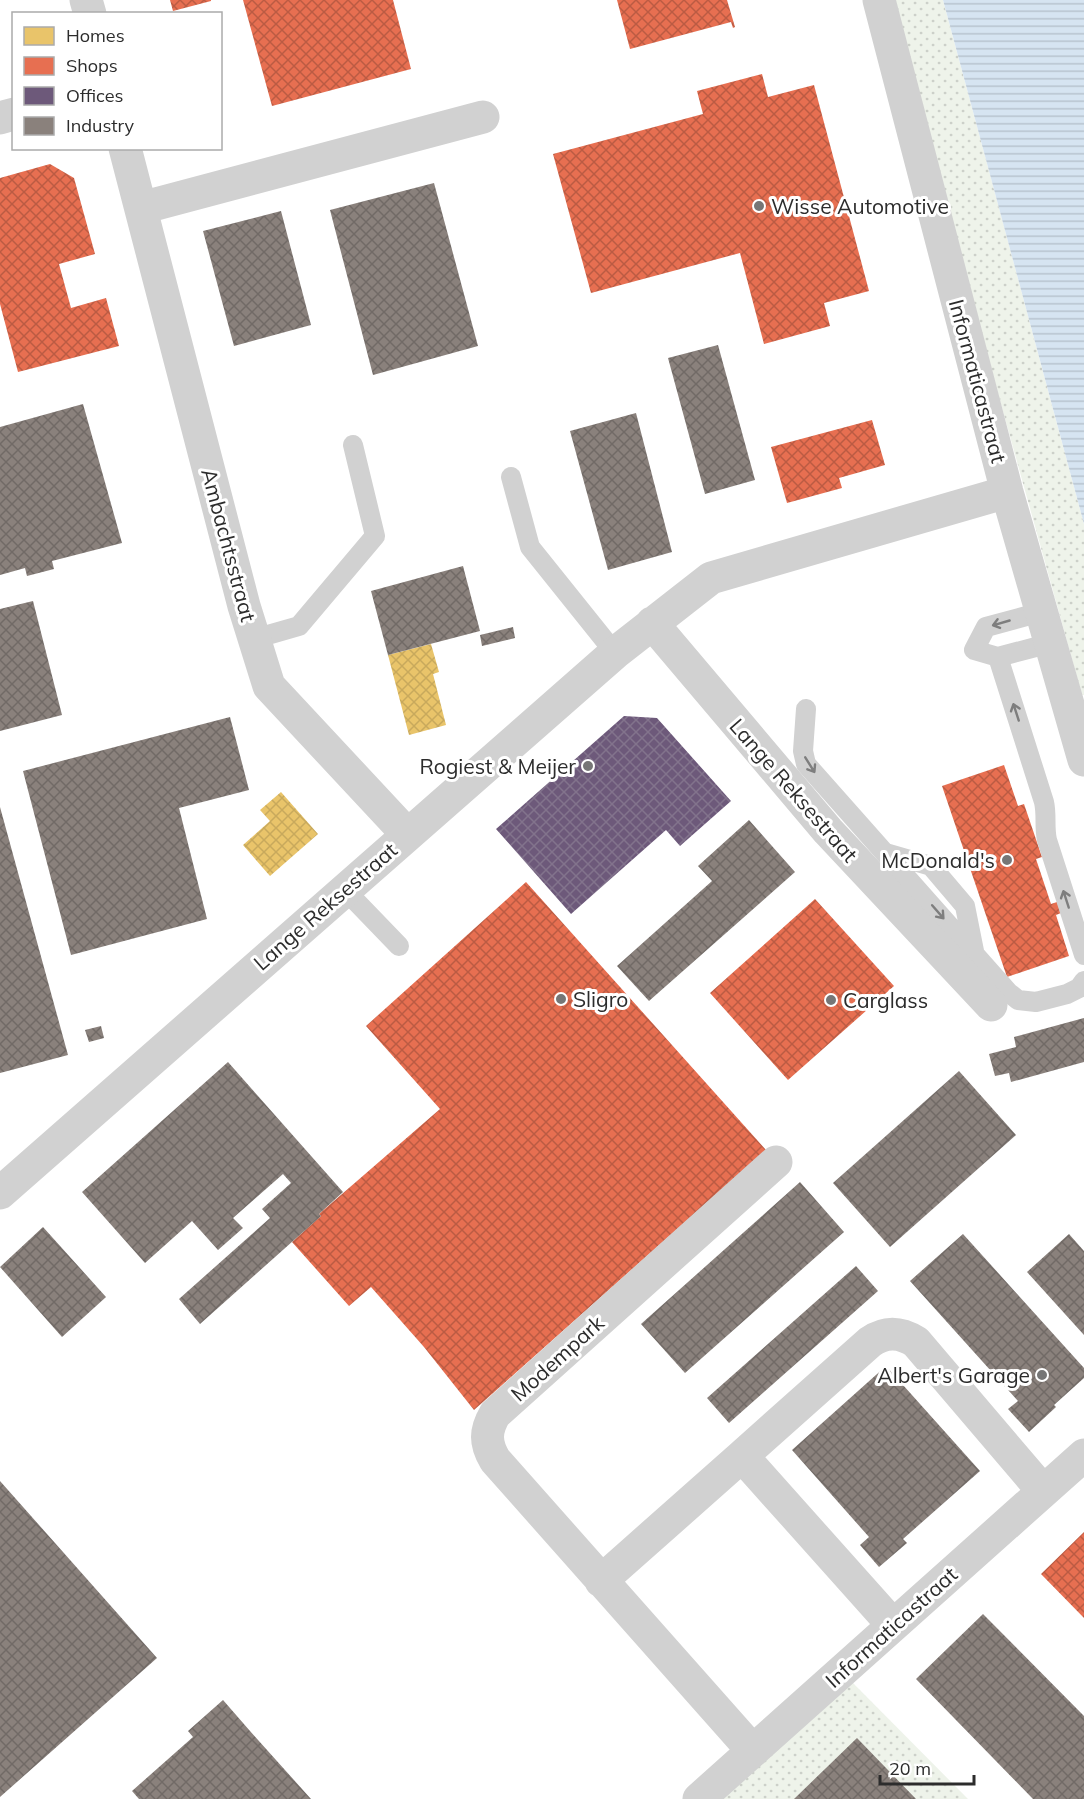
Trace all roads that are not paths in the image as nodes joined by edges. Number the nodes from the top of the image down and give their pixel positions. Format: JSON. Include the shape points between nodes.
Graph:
{"nodes":[{"id":1,"x":879,"y":0,"type":"edge"},
{"id":2,"x":483,"y":117,"type":"dead end"},
{"id":3,"x":126,"y":150,"type":"edge"},
{"id":4,"x":141,"y":208,"type":"junction"},
{"id":5,"x":353,"y":445,"type":"dead end"},
{"id":6,"x":511,"y":477,"type":"dead end"},
{"id":7,"x":1008,"y":492,"type":"junction"},
{"id":8,"x":1041,"y":612,"type":"junction"},
{"id":9,"x":652,"y":623,"type":"junction"},
{"id":10,"x":254,"y":639,"type":"junction"},
{"id":11,"x":1051,"y":643,"type":"junction"},
{"id":12,"x":615,"y":653,"type":"junction"},
{"id":13,"x":998,"y":657,"type":"junction"},
{"id":14,"x":806,"y":709,"type":"dead end"},
{"id":15,"x":1084,"y":760,"type":"edge"},
{"id":16,"x":407,"y":834,"type":"junction"},
{"id":17,"x":344,"y":889,"type":"junction"},
{"id":18,"x":399,"y":946,"type":"dead end"},
{"id":19,"x":1084,"y":955,"type":"edge"},
{"id":20,"x":1084,"y":981,"type":"edge"},
{"id":21,"x":991,"y":1005,"type":"dead end"},
{"id":22,"x":776,"y":1162,"type":"dead end"},
{"id":23,"x":0,"y":1192,"type":"edge"},
{"id":24,"x":1084,"y":1455,"type":"edge"},
{"id":25,"x":742,"y":1456,"type":"junction"},
{"id":26,"x":1043,"y":1491,"type":"junction"},
{"id":27,"x":601,"y":1581,"type":"junction"},
{"id":28,"x":893,"y":1625,"type":"junction"},
{"id":29,"x":753,"y":1750,"type":"junction"},
{"id":30,"x":699,"y":1799,"type":"edge"}],
"edges":[{"from":1,"to":7,"type":"street","name":"Informaticastraat"},
{"from":2,"to":4,"type":"street"},
{"from":3,"to":4,"type":"street","name":"Ambachtsstraat"},
{"from":4,"to":10,"type":"street","name":"Ambachtsstraat"},
{"from":5,"to":10,"type":"lane","via":[[375,536],[298,626]]},
{"from":6,"to":12,"type":"lane","via":[[530,547]]},
{"from":7,"to":8,"type":"street","name":"Informaticastraat"},
{"from":7,"to":9,"type":"street","name":"Lange Reksestraat","via":[[711,578]]},
{"from":8,"to":11,"type":"street","name":"Informaticastraat"},
{"from":8,"to":13,"type":"lane","one_way":true,"via":[[986,627],[974,650]]},
{"from":9,"to":12,"type":"street","name":"Lange Reksestraat"},
{"from":9,"to":21,"type":"street","name":"Lange Reksestraat","via":[[828,831]]},
{"from":10,"to":16,"type":"street","name":"Ambachtsstraat","via":[[269,686]]},
{"from":11,"to":13,"type":"lane"},
{"from":11,"to":15,"type":"street","name":"Informaticastraat"},
{"from":12,"to":16,"type":"street","name":"Lange Reksestraat"},
{"from":19,"to":13,"type":"lane","one_way":true,"via":[[1047,840],[1044,802]]},
{"from":14,"to":20,"type":"lane","one_way":true,"via":[[806,764],[1008,992],[1018,1000],[1036,1002],[1067,994]]},
{"from":16,"to":17,"type":"street","name":"Lange Reksestraat"},
{"from":17,"to":18,"type":"lane"},
{"from":17,"to":23,"type":"street","name":"Lange Reksestraat"},
{"from":22,"to":27,"type":"street","name":"Modempark","via":[[495,1414],[489,1425],[488,1449],[495,1460]]},
{"from":24,"to":26,"type":"street","name":"Informaticastraat"},
{"from":25,"to":26,"type":"street","via":[[870,1342],[879,1336],[898,1334],[916,1342]]},
{"from":25,"to":27,"type":"street"},
{"from":25,"to":28,"type":"street"},
{"from":26,"to":28,"type":"street","name":"Informaticastraat"},
{"from":27,"to":29,"type":"street","name":"Modempark"},
{"from":28,"to":29,"type":"street","name":"Informaticastraat"},
{"from":29,"to":30,"type":"street","name":"Informaticastraat"}]}
